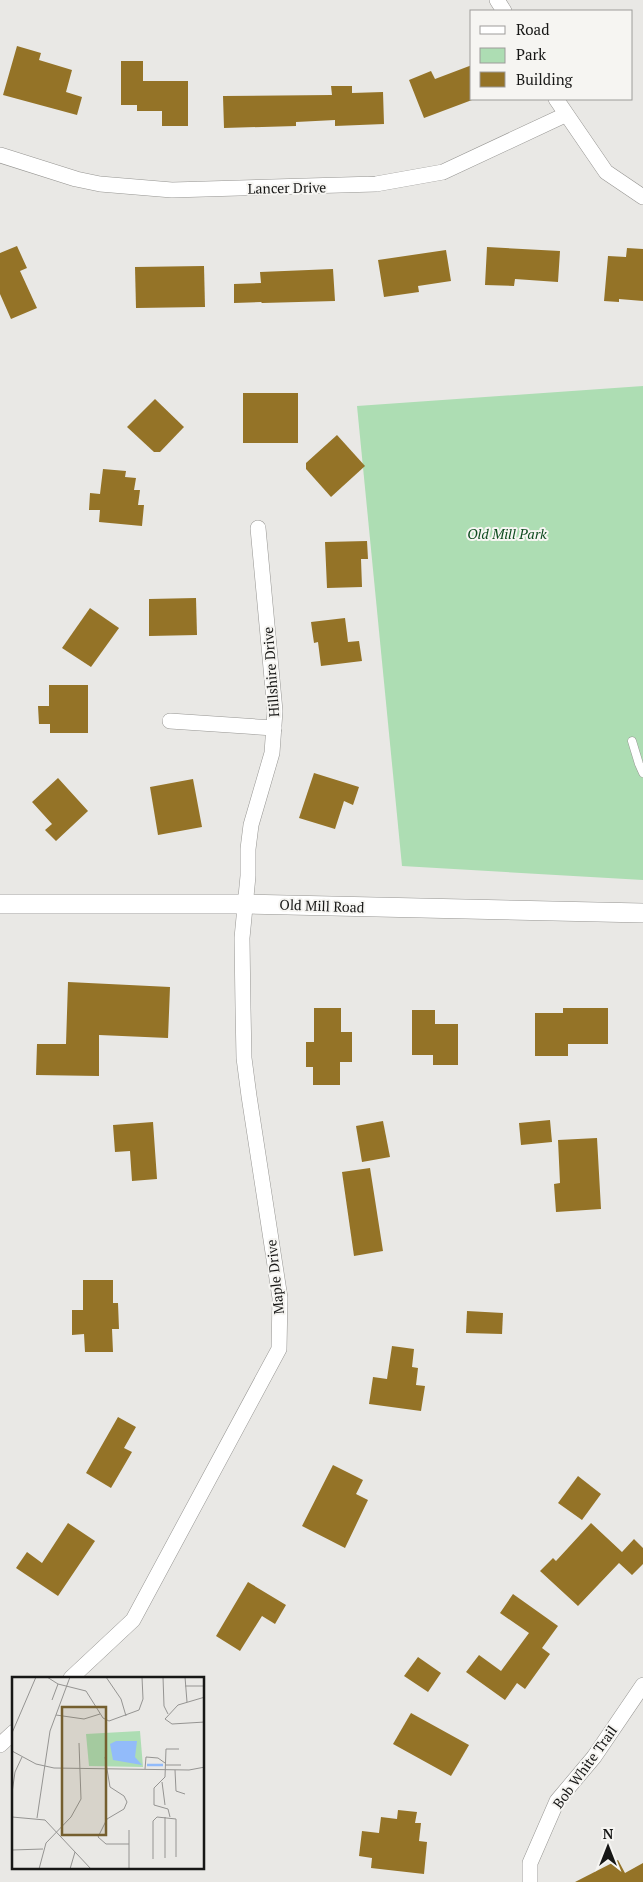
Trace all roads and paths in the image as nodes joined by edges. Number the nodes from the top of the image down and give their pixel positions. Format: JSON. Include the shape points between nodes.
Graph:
{"nodes":[{"id":1,"x":557,"y":100,"type":"edge"},
{"id":2,"x":565,"y":115,"type":"junction"},
{"id":3,"x":0,"y":155,"type":"edge"},
{"id":4,"x":643,"y":197,"type":"edge"},
{"id":5,"x":258,"y":528,"type":"dead end"},
{"id":6,"x":170,"y":721,"type":"dead end"},
{"id":7,"x":274,"y":728,"type":"junction"},
{"id":8,"x":632,"y":741,"type":"dead end"},
{"id":9,"x":643,"y":773,"type":"edge"},
{"id":10,"x":0,"y":904,"type":"edge"},
{"id":11,"x":246,"y":904,"type":"junction"},
{"id":12,"x":643,"y":913,"type":"edge"},
{"id":13,"x":73,"y":1677,"type":"edge"},
{"id":14,"x":643,"y":1685,"type":"edge"},
{"id":15,"x":12,"y":1734,"type":"edge"},
{"id":16,"x":0,"y":1745,"type":"edge"},
{"id":17,"x":530,"y":1882,"type":"edge"}],
"edges":[{"from":1,"to":2,"type":"street"},
{"from":2,"to":3,"type":"street","name":"Lancer Drive","via":[[443,172],[376,184],[172,190],[100,184]]},
{"from":2,"to":4,"type":"street","via":[[606,172]]},
{"from":5,"to":7,"type":"street","name":"Hillshire Drive"},
{"from":6,"to":7,"type":"street"},
{"from":7,"to":11,"type":"street","name":"Hillshire Drive","via":[[272,753],[251,825]]},
{"from":8,"to":9,"type":"lane"},
{"from":10,"to":11,"type":"street","name":"Old Mill Road"},
{"from":11,"to":12,"type":"street","name":"Old Mill Road"},
{"from":11,"to":13,"type":"street","name":"Maple Drive","via":[[242,938],[244,1058],[280,1298],[280,1349],[133,1620]]},
{"from":14,"to":17,"type":"street","name":"Bob White Trail","via":[[594,1757],[557,1800],[530,1862]]},
{"from":15,"to":16,"type":"street"}]}
